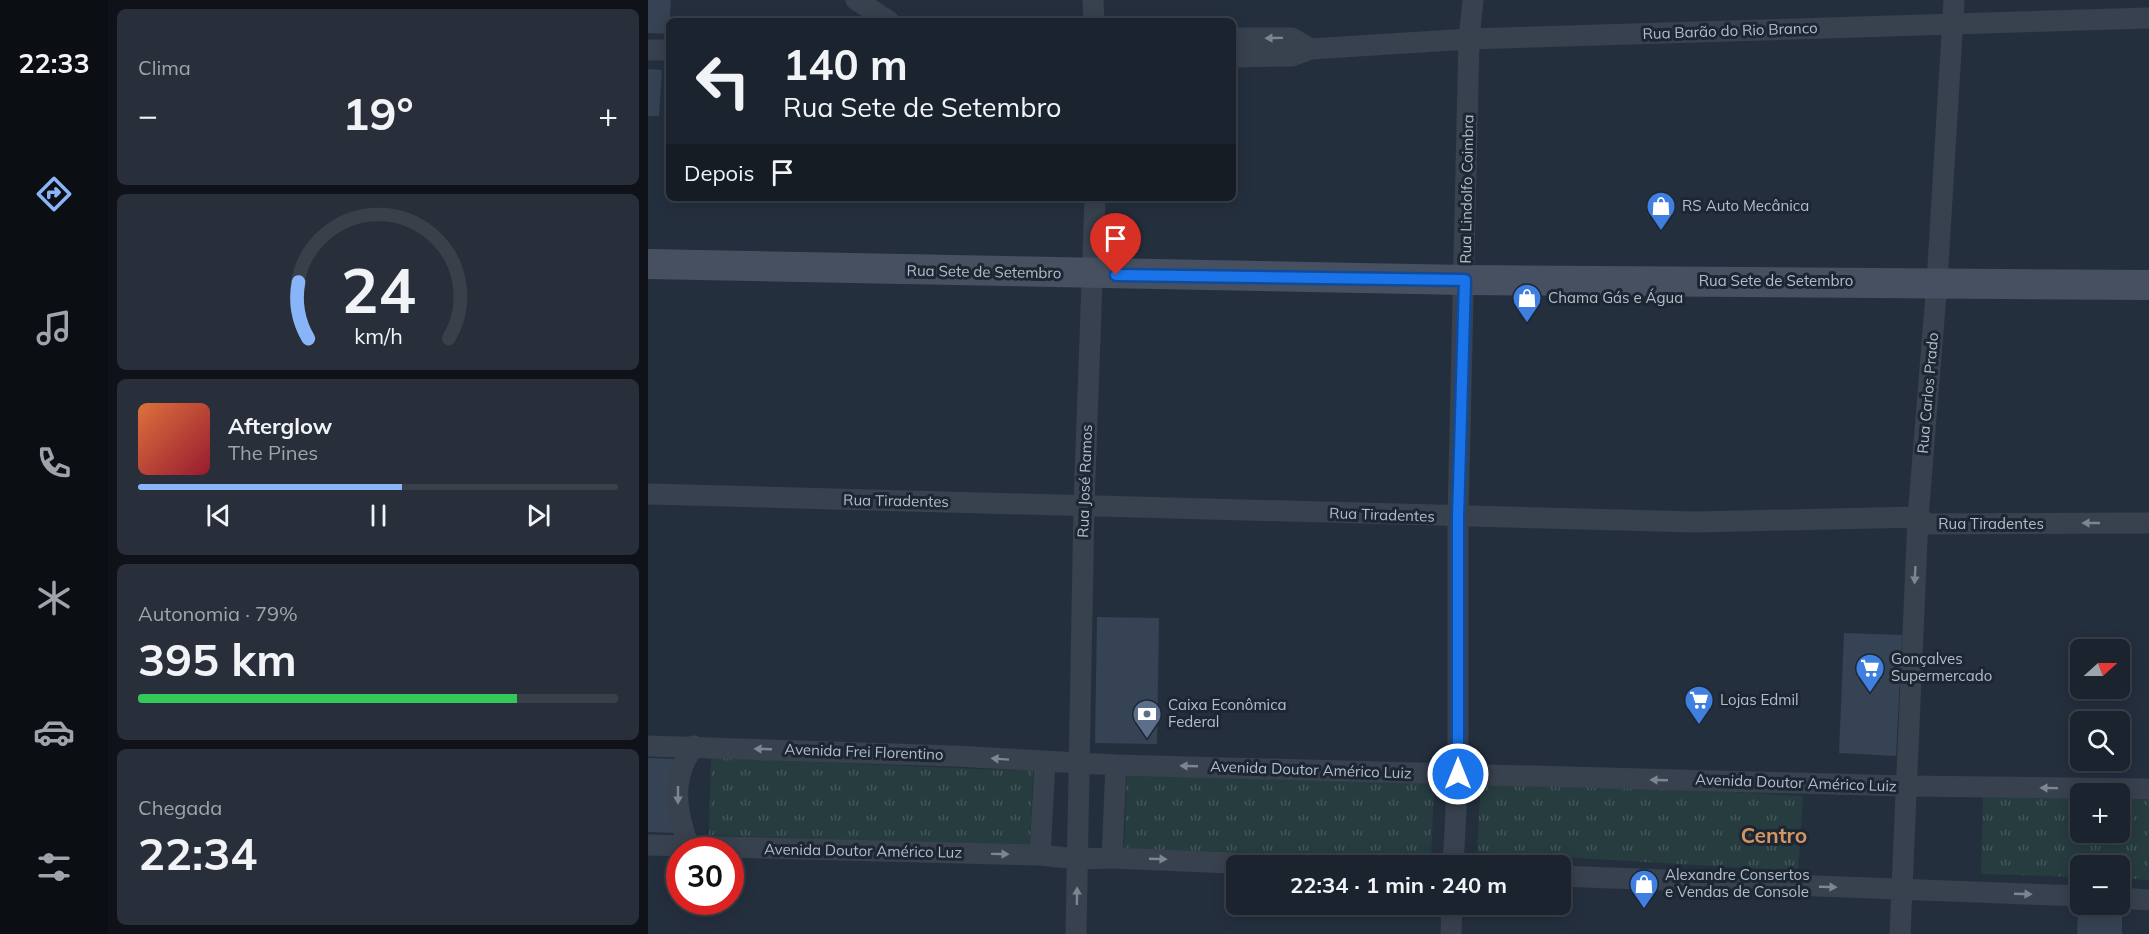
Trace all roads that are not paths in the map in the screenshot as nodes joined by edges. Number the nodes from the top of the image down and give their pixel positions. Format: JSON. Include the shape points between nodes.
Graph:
{"nodes":[{"id":1,"x":856,"y":0,"type":"edge"},
{"id":2,"x":1093,"y":0,"type":"edge"},
{"id":3,"x":1473,"y":0,"type":"edge"},
{"id":4,"x":1954,"y":0,"type":"edge"},
{"id":5,"x":884,"y":18,"type":"edge"},
{"id":6,"x":1094,"y":18,"type":"edge"},
{"id":7,"x":2149,"y":18,"type":"edge"},
{"id":8,"x":1953,"y":24,"type":"junction"},
{"id":9,"x":1236,"y":38,"type":"edge"},
{"id":10,"x":1469,"y":39,"type":"junction"},
{"id":11,"x":1311,"y":49,"type":"junction"},
{"id":12,"x":648,"y":50,"type":"edge"},
{"id":13,"x":666,"y":50,"type":"edge"},
{"id":14,"x":1236,"y":57,"type":"edge"},
{"id":15,"x":1095,"y":201,"type":"edge"},
{"id":16,"x":648,"y":264,"type":"edge"},
{"id":17,"x":1092,"y":274,"type":"junction"},
{"id":18,"x":1465,"y":280,"type":"junction"},
{"id":19,"x":1937,"y":282,"type":"junction"},
{"id":20,"x":2149,"y":285,"type":"edge"},
{"id":21,"x":648,"y":494,"type":"edge"},
{"id":22,"x":1084,"y":505,"type":"junction"},
{"id":23,"x":1458,"y":517,"type":"junction"},
{"id":24,"x":1918,"y":517,"type":"junction"},
{"id":25,"x":2149,"y":523,"type":"edge"},
{"id":26,"x":648,"y":746,"type":"edge"},
{"id":27,"x":694,"y":746,"type":"junction"},
{"id":28,"x":1045,"y":762,"type":"junction"},
{"id":29,"x":1079,"y":764,"type":"junction"},
{"id":30,"x":1116,"y":765,"type":"junction"},
{"id":31,"x":1458,"y":774,"type":"junction"},
{"id":32,"x":1906,"y":786,"type":"junction"},
{"id":33,"x":2149,"y":789,"type":"edge"},
{"id":34,"x":685,"y":837,"type":"edge"},
{"id":35,"x":648,"y":845,"type":"edge"},
{"id":36,"x":666,"y":846,"type":"edge"},
{"id":37,"x":744,"y":848,"type":"edge"},
{"id":38,"x":1040,"y":855,"type":"junction"},
{"id":39,"x":1454,"y":855,"type":"edge"},
{"id":40,"x":1112,"y":858,"type":"junction"},
{"id":41,"x":1078,"y":859,"type":"junction"},
{"id":42,"x":1226,"y":863,"type":"edge"},
{"id":43,"x":1571,"y":876,"type":"edge"},
{"id":44,"x":1903,"y":890,"type":"junction"},
{"id":45,"x":2070,"y":897,"type":"edge"},
{"id":46,"x":2130,"y":899,"type":"edge"},
{"id":47,"x":2149,"y":900,"type":"edge"},
{"id":48,"x":1452,"y":915,"type":"edge"},
{"id":49,"x":1076,"y":934,"type":"edge"},
{"id":50,"x":1451,"y":934,"type":"edge"},
{"id":51,"x":1900,"y":934,"type":"edge"}],
"edges":[{"from":1,"to":5,"type":"street"},
{"from":2,"to":6,"type":"street"},
{"from":3,"to":10,"type":"street","name":"Rua Lindolfo Coimbra"},
{"from":4,"to":8,"type":"street","name":"Rua Carlos Prado"},
{"from":7,"to":8,"type":"street","name":"Rua Barão do Rio Branco"},
{"from":8,"to":10,"type":"street","name":"Rua Barão do Rio Branco"},
{"from":8,"to":19,"type":"street","name":"Rua Carlos Prado"},
{"from":11,"to":9,"type":"street","name":"Rua Barão do Rio Branco","one_way":true,"via":[[1292,38]]},
{"from":10,"to":11,"type":"street","name":"Rua Barão do Rio Branco"},
{"from":10,"to":18,"type":"street","name":"Rua Lindolfo Coimbra"},
{"from":11,"to":14,"type":"street","name":"Rua Barão do Rio Branco","via":[[1292,56]]},
{"from":12,"to":13,"type":"street"},
{"from":15,"to":17,"type":"street","name":"Rua José Ramos"},
{"from":16,"to":17,"type":"main road","name":"Rua Sete de Setembro"},
{"from":17,"to":18,"type":"main road","name":"Rua Sete de Setembro"},
{"from":17,"to":22,"type":"street","name":"Rua José Ramos"},
{"from":18,"to":19,"type":"main road","name":"Rua Sete de Setembro"},
{"from":18,"to":23,"type":"street","name":"Rua Lindolfo Coimbra"},
{"from":19,"to":20,"type":"main road","name":"Rua Sete de Setembro"},
{"from":19,"to":24,"type":"street","name":"Rua Carlos Prado"},
{"from":21,"to":22,"type":"street","name":"Rua Tiradentes"},
{"from":22,"to":23,"type":"street","name":"Rua Tiradentes"},
{"from":22,"to":29,"type":"street","name":"Rua José Ramos"},
{"from":23,"to":24,"type":"street","name":"Rua Tiradentes","via":[[1696,522]]},
{"from":23,"to":31,"type":"street","name":"Rua Lindolfo Coimbra"},
{"from":25,"to":24,"type":"street","name":"Rua Tiradentes","one_way":true,"via":[[1928,524]]},
{"from":24,"to":32,"type":"street","name":"Rua Carlos Prado","one_way":true},
{"from":26,"to":27,"type":"street","name":"Avenida Frei Florentino"},
{"from":28,"to":27,"type":"street","name":"Avenida Frei Florentino","one_way":true},
{"from":27,"to":34,"type":"street","one_way":true,"via":[[682,762],[678,789],[679,819]]},
{"from":28,"to":29,"type":"street","name":"Avenida Frei Florentino"},
{"from":28,"to":38,"type":"street"},
{"from":29,"to":30,"type":"street","name":"Avenida Doutor Américo Luiz"},
{"from":29,"to":41,"type":"street"},
{"from":31,"to":30,"type":"street","name":"Avenida Doutor Américo Luiz","one_way":true},
{"from":30,"to":40,"type":"street"},
{"from":32,"to":31,"type":"street","name":"Avenida Doutor Américo Luiz","one_way":true},
{"from":31,"to":39,"type":"street","name":"Rua Lindolfo Coimbra"},
{"from":33,"to":32,"type":"street","name":"Avenida Doutor Américo Luiz","one_way":true},
{"from":32,"to":44,"type":"street","name":"Rua Carlos Prado"},
{"from":35,"to":36,"type":"street","name":"Avenida Doutor Américo Luz"},
{"from":37,"to":38,"type":"street","name":"Avenida Doutor Américo Luz","one_way":true},
{"from":38,"to":41,"type":"street","name":"Avenida Doutor Américo Luz"},
{"from":40,"to":41,"type":"street"},
{"from":40,"to":42,"type":"street","one_way":true},
{"from":49,"to":41,"type":"street","one_way":true},
{"from":43,"to":44,"type":"street","one_way":true},
{"from":44,"to":45,"type":"street","one_way":true},
{"from":44,"to":51,"type":"street","name":"Rua Carlos Prado"},
{"from":46,"to":47,"type":"street"},
{"from":48,"to":50,"type":"street"}]}
